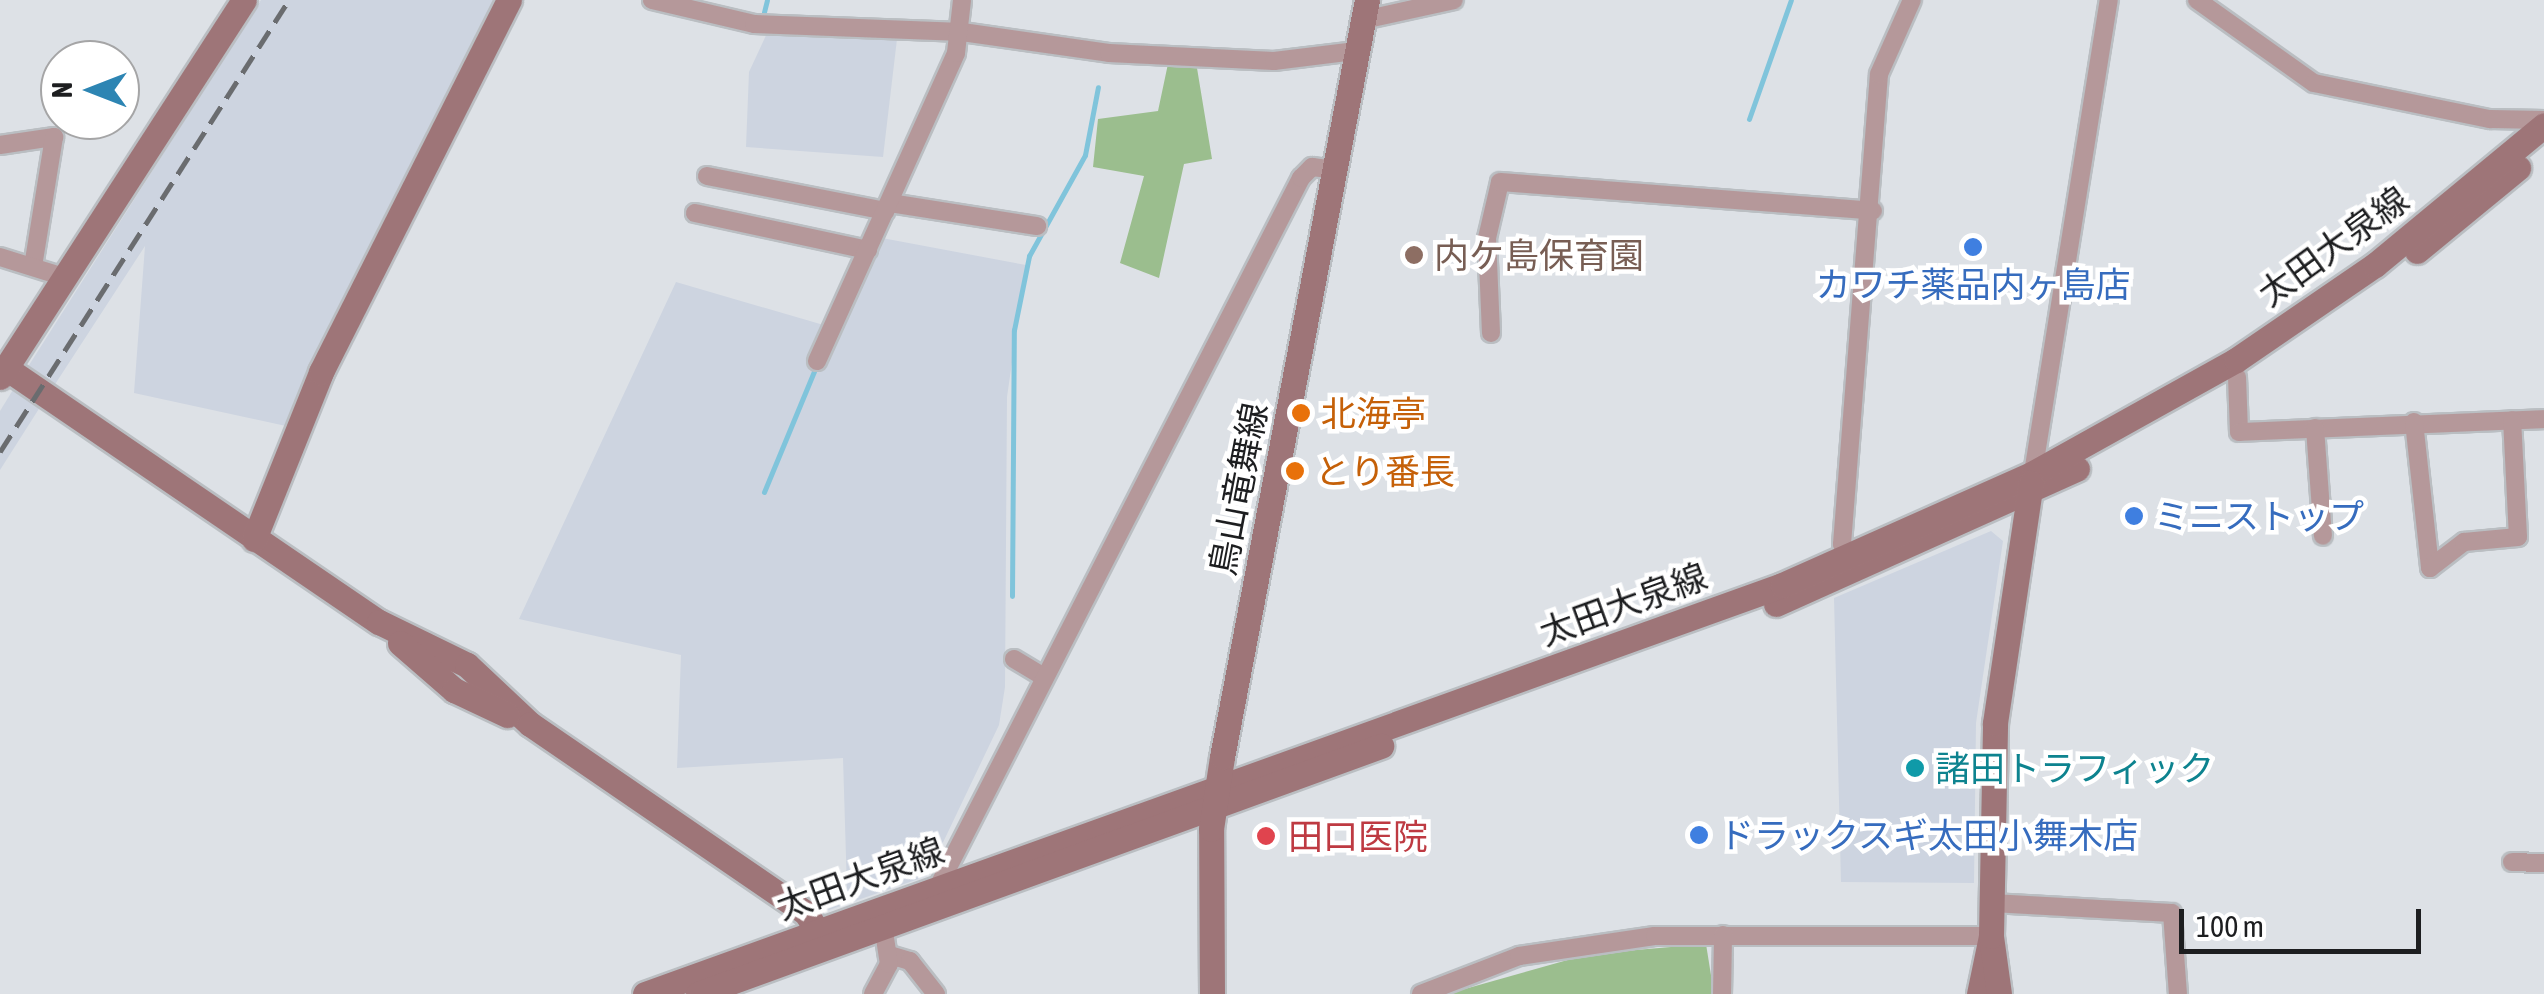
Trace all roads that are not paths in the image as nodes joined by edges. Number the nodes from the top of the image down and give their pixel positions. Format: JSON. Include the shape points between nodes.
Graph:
{"nodes":[{"id":1,"x":244,"y":0,"type":"edge"},
{"id":2,"x":509,"y":0,"type":"edge"},
{"id":3,"x":652,"y":0,"type":"edge"},
{"id":4,"x":962,"y":0,"type":"edge"},
{"id":5,"x":1454,"y":0,"type":"edge"},
{"id":6,"x":1912,"y":0,"type":"edge"},
{"id":7,"x":2109,"y":0,"type":"edge"},
{"id":8,"x":2198,"y":0,"type":"edge"},
{"id":9,"x":1365,"y":10,"type":"edge"},
{"id":10,"x":962,"y":32,"type":"junction"},
{"id":11,"x":1356,"y":50,"type":"junction"},
{"id":12,"x":2544,"y":122,"type":"edge"},
{"id":13,"x":0,"y":145,"type":"edge"},
{"id":14,"x":2544,"y":145,"type":"edge"},
{"id":15,"x":1336,"y":170,"type":"junction"},
{"id":16,"x":706,"y":176,"type":"dead end"},
{"id":17,"x":888,"y":207,"type":"junction"},
{"id":18,"x":1873,"y":212,"type":"junction"},
{"id":19,"x":695,"y":213,"type":"dead end"},
{"id":20,"x":1037,"y":226,"type":"dead end"},
{"id":21,"x":868,"y":250,"type":"junction"},
{"id":22,"x":0,"y":257,"type":"edge"},
{"id":23,"x":34,"y":261,"type":"junction"},
{"id":24,"x":64,"y":277,"type":"junction"},
{"id":25,"x":1491,"y":333,"type":"dead end"},
{"id":26,"x":817,"y":361,"type":"dead end"},
{"id":27,"x":3,"y":372,"type":"edge"},
{"id":28,"x":2237,"y":377,"type":"junction"},
{"id":29,"x":2544,"y":419,"type":"edge"},
{"id":30,"x":2512,"y":420,"type":"junction"},
{"id":31,"x":2414,"y":422,"type":"junction"},
{"id":32,"x":2315,"y":428,"type":"junction"},
{"id":33,"x":2031,"y":485,"type":"junction"},
{"id":34,"x":2322,"y":536,"type":"dead end"},
{"id":35,"x":254,"y":540,"type":"junction"},
{"id":36,"x":1849,"y":566,"type":"junction"},
{"id":37,"x":1014,"y":659,"type":"dead end"},
{"id":38,"x":1042,"y":676,"type":"junction"},
{"id":39,"x":1216,"y":797,"type":"junction"},
{"id":40,"x":2512,"y":862,"type":"dead end"},
{"id":41,"x":2544,"y":863,"type":"edge"},
{"id":42,"x":938,"y":887,"type":"junction"},
{"id":43,"x":1992,"y":904,"type":"junction"},
{"id":44,"x":881,"y":918,"type":"junction"},
{"id":45,"x":1723,"y":935,"type":"junction"},
{"id":46,"x":1990,"y":936,"type":"junction"},
{"id":47,"x":823,"y":938,"type":"junction"},
{"id":48,"x":890,"y":955,"type":"junction"},
{"id":49,"x":645,"y":994,"type":"edge"},
{"id":50,"x":698,"y":994,"type":"edge"},
{"id":51,"x":874,"y":994,"type":"edge"},
{"id":52,"x":936,"y":994,"type":"edge"},
{"id":53,"x":1212,"y":994,"type":"edge"},
{"id":54,"x":1421,"y":994,"type":"edge"},
{"id":55,"x":1722,"y":994,"type":"edge"},
{"id":56,"x":1979,"y":994,"type":"edge"},
{"id":57,"x":1999,"y":994,"type":"edge"},
{"id":58,"x":2178,"y":994,"type":"edge"}],
"edges":[{"from":1,"to":24,"type":"main road"},
{"from":2,"to":35,"type":"main road","via":[[308,400]]},
{"from":3,"to":10,"type":"street","via":[[754,24]]},
{"from":4,"to":10,"type":"street"},
{"from":5,"to":9,"type":"street"},
{"from":6,"to":18,"type":"street","via":[[1879,74]]},
{"from":7,"to":33,"type":"street"},
{"from":8,"to":12,"type":"street","via":[[2314,83],[2490,120]]},
{"from":9,"to":11,"type":"main road","name":"鳥山竜舞線"},
{"from":10,"to":11,"type":"street","via":[[1223,60]]},
{"from":10,"to":17,"type":"street"},
{"from":11,"to":15,"type":"main road","name":"鳥山竜舞線"},
{"from":12,"to":33,"type":"main road","name":"太田大泉線","via":[[2374,265]]},
{"from":13,"to":23,"type":"street","via":[[54,137]]},
{"from":14,"to":28,"type":"main road","name":"太田大泉線","via":[[2377,282]]},
{"from":15,"to":38,"type":"street","via":[[1312,167],[1301,178]]},
{"from":15,"to":39,"type":"main road","name":"鳥山竜舞線"},
{"from":16,"to":17,"type":"street"},
{"from":17,"to":20,"type":"street"},
{"from":17,"to":21,"type":"street"},
{"from":18,"to":25,"type":"street","via":[[1500,182],[1486,238]]},
{"from":18,"to":36,"type":"street"},
{"from":19,"to":21,"type":"street"},
{"from":21,"to":26,"type":"street"},
{"from":22,"to":23,"type":"street"},
{"from":23,"to":24,"type":"street"},
{"from":24,"to":27,"type":"main road"},
{"from":27,"to":35,"type":"main road"},
{"from":28,"to":32,"type":"street","via":[[2240,432]]},
{"from":28,"to":33,"type":"main road","name":"太田大泉線"},
{"from":29,"to":30,"type":"street"},
{"from":30,"to":31,"type":"street"},
{"from":30,"to":31,"type":"street","via":[[2518,537],[2464,542],[2430,568]]},
{"from":31,"to":32,"type":"street"},
{"from":32,"to":34,"type":"street"},
{"from":33,"to":36,"type":"main road","name":"太田大泉線"},
{"from":33,"to":43,"type":"main road","via":[[1995,723]]},
{"from":35,"to":47,"type":"main road","via":[[379,622],[466,665],[530,724]]},
{"from":36,"to":39,"type":"main road","name":"太田大泉線"},
{"from":37,"to":38,"type":"street"},
{"from":38,"to":42,"type":"street"},
{"from":39,"to":42,"type":"main road","name":"太田大泉線"},
{"from":39,"to":44,"type":"main road","name":"太田大泉線"},
{"from":39,"to":53,"type":"main road","name":"鳥山竜舞線"},
{"from":40,"to":41,"type":"street"},
{"from":42,"to":44,"type":"main road","name":"太田大泉線"},
{"from":43,"to":46,"type":"main road"},
{"from":43,"to":58,"type":"street","via":[[2172,913]]},
{"from":44,"to":47,"type":"main road","name":"太田大泉線"},
{"from":44,"to":48,"type":"street"},
{"from":45,"to":46,"type":"street"},
{"from":45,"to":54,"type":"street","via":[[1519,956]]},
{"from":45,"to":55,"type":"street"},
{"from":46,"to":56,"type":"main road"},
{"from":46,"to":57,"type":"main road"},
{"from":47,"to":49,"type":"main road","name":"太田大泉線"},
{"from":47,"to":50,"type":"main road","name":"太田大泉線"},
{"from":48,"to":51,"type":"street"},
{"from":48,"to":52,"type":"street","via":[[910,962]]}]}
